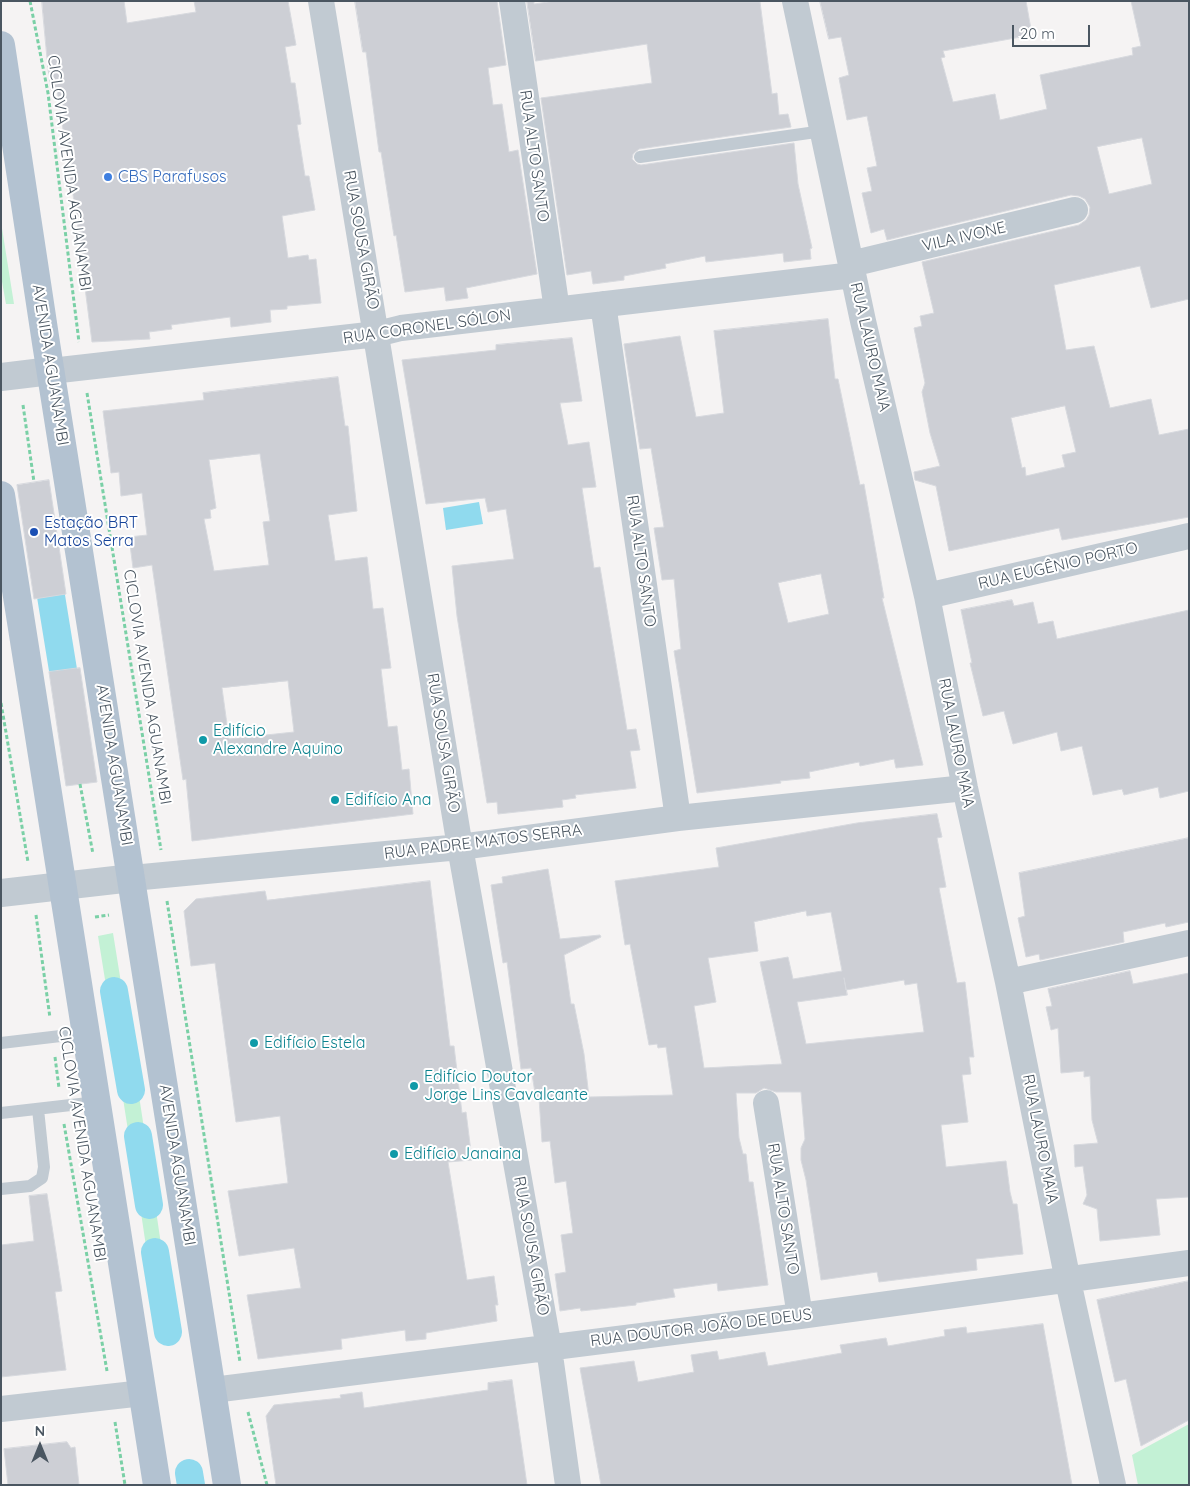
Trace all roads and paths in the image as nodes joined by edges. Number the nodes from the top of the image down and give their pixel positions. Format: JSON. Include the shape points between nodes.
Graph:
{"nodes":[{"id":1,"x":30,"y":1,"type":"edge"},
{"id":2,"x":321,"y":1,"type":"edge"},
{"id":3,"x":512,"y":1,"type":"edge"},
{"id":4,"x":795,"y":1,"type":"edge"},
{"id":5,"x":1,"y":45,"type":"edge"},
{"id":6,"x":822,"y":131,"type":"junction"},
{"id":7,"x":640,"y":158,"type":"dead end"},
{"id":8,"x":1076,"y":210,"type":"dead end"},
{"id":9,"x":852,"y":269,"type":"junction"},
{"id":10,"x":603,"y":304,"type":"junction"},
{"id":11,"x":557,"y":310,"type":"junction"},
{"id":12,"x":377,"y":334,"type":"junction"},
{"id":13,"x":80,"y":348,"type":"dead end"},
{"id":14,"x":51,"y":371,"type":"junction"},
{"id":15,"x":1,"y":377,"type":"edge"},
{"id":16,"x":87,"y":390,"type":"dead end"},
{"id":17,"x":29,"y":404,"type":"dead end"},
{"id":18,"x":23,"y":405,"type":"junction"},
{"id":19,"x":18,"y":408,"type":"dead end"},
{"id":20,"x":34,"y":482,"type":"dead end"},
{"id":21,"x":1,"y":495,"type":"edge"},
{"id":22,"x":1189,"y":536,"type":"edge"},
{"id":23,"x":927,"y":596,"type":"junction"},
{"id":24,"x":1,"y":703,"type":"edge"},
{"id":25,"x":80,"y":784,"type":"dead end"},
{"id":26,"x":964,"y":788,"type":"junction"},
{"id":27,"x":678,"y":818,"type":"junction"},
{"id":28,"x":160,"y":846,"type":"dead end"},
{"id":29,"x":460,"y":847,"type":"junction"},
{"id":30,"x":93,"y":854,"type":"dead end"},
{"id":31,"x":28,"y":862,"type":"dead end"},
{"id":32,"x":132,"y":878,"type":"junction"},
{"id":33,"x":63,"y":886,"type":"junction"},
{"id":34,"x":1,"y":893,"type":"edge"},
{"id":35,"x":168,"y":908,"type":"dead end"},
{"id":36,"x":110,"y":915,"type":"dead end"},
{"id":37,"x":95,"y":917,"type":"dead end"},
{"id":38,"x":37,"y":923,"type":"dead end"},
{"id":39,"x":1189,"y":943,"type":"edge"},
{"id":40,"x":1008,"y":982,"type":"junction"},
{"id":41,"x":86,"y":1033,"type":"junction"},
{"id":42,"x":52,"y":1037,"type":"junction"},
{"id":43,"x":1,"y":1043,"type":"edge"},
{"id":44,"x":98,"y":1102,"type":"junction"},
{"id":45,"x":766,"y":1103,"type":"dead end"},
{"id":46,"x":61,"y":1106,"type":"junction"},
{"id":47,"x":38,"y":1109,"type":"junction"},
{"id":48,"x":1,"y":1113,"type":"edge"},
{"id":49,"x":1,"y":1189,"type":"edge"},
{"id":50,"x":1189,"y":1263,"type":"edge"},
{"id":51,"x":1068,"y":1280,"type":"junction"},
{"id":52,"x":800,"y":1316,"type":"junction"},
{"id":53,"x":549,"y":1348,"type":"junction"},
{"id":54,"x":238,"y":1352,"type":"dead end"},
{"id":55,"x":106,"y":1367,"type":"dead end"},
{"id":56,"x":213,"y":1390,"type":"junction"},
{"id":57,"x":143,"y":1393,"type":"junction"},
{"id":58,"x":1,"y":1409,"type":"edge"},
{"id":59,"x":249,"y":1418,"type":"dead end"},
{"id":60,"x":116,"y":1431,"type":"dead end"},
{"id":61,"x":125,"y":1485,"type":"edge"},
{"id":62,"x":158,"y":1485,"type":"edge"},
{"id":63,"x":227,"y":1485,"type":"edge"},
{"id":64,"x":267,"y":1485,"type":"edge"},
{"id":65,"x":568,"y":1485,"type":"edge"},
{"id":66,"x":1112,"y":1485,"type":"edge"}],
"edges":[{"from":1,"to":13,"type":"path","name":"CICLOVIA AVENIDA AGUANAMBI","via":[[48,94]]},
{"from":2,"to":12,"type":"street","name":"RUA SOUSA GIRÃO"},
{"from":3,"to":11,"type":"street","name":"RUA ALTO SANTO"},
{"from":4,"to":6,"type":"street","name":"RUA LAURO MAIA"},
{"from":5,"to":14,"type":"main road","name":"AVENIDA AGUANAMBI"},
{"from":6,"to":7,"type":"lane"},
{"from":6,"to":9,"type":"street","name":"RUA LAURO MAIA"},
{"from":8,"to":9,"type":"street","name":"VILA IVONE"},
{"from":9,"to":10,"type":"street","name":"RUA CORONEL SÓLON"},
{"from":9,"to":23,"type":"street","name":"RUA LAURO MAIA"},
{"from":10,"to":11,"type":"street","name":"RUA CORONEL SÓLON"},
{"from":10,"to":27,"type":"street","name":"RUA ALTO SANTO"},
{"from":11,"to":12,"type":"street","name":"RUA CORONEL SÓLON","via":[[401,328]]},
{"from":12,"to":14,"type":"street","name":"RUA CORONEL SÓLON"},
{"from":12,"to":29,"type":"street","name":"RUA SOUSA GIRÃO"},
{"from":14,"to":15,"type":"street","name":"RUA CORONEL SÓLON"},
{"from":14,"to":32,"type":"main road","name":"AVENIDA AGUANAMBI"},
{"from":16,"to":28,"type":"path","name":"CICLOVIA AVENIDA AGUANAMBI"},
{"from":17,"to":18,"type":"path"},
{"from":18,"to":19,"type":"path"},
{"from":18,"to":20,"type":"path"},
{"from":21,"to":33,"type":"main road"},
{"from":22,"to":23,"type":"street","name":"RUA EUGÊNIO PORTO"},
{"from":23,"to":26,"type":"street","name":"RUA LAURO MAIA"},
{"from":24,"to":31,"type":"path"},
{"from":25,"to":30,"type":"path"},
{"from":26,"to":27,"type":"street","name":"RUA PADRE MATOS SERRA"},
{"from":26,"to":40,"type":"street","name":"RUA LAURO MAIA"},
{"from":27,"to":29,"type":"street","name":"RUA PADRE MATOS SERRA"},
{"from":29,"to":32,"type":"street","name":"RUA PADRE MATOS SERRA"},
{"from":29,"to":53,"type":"street","name":"RUA SOUSA GIRÃO"},
{"from":32,"to":33,"type":"street","name":"RUA PADRE MATOS SERRA"},
{"from":32,"to":56,"type":"main road","name":"AVENIDA AGUANAMBI"},
{"from":33,"to":34,"type":"street","name":"RUA PADRE MATOS SERRA"},
{"from":33,"to":41,"type":"main road"},
{"from":35,"to":54,"type":"path"},
{"from":36,"to":37,"type":"path"},
{"from":38,"to":42,"type":"path","name":"CICLOVIA AVENIDA AGUANAMBI"},
{"from":39,"to":40,"type":"street"},
{"from":40,"to":51,"type":"street","name":"RUA LAURO MAIA"},
{"from":41,"to":42,"type":"lane"},
{"from":41,"to":44,"type":"main road"},
{"from":42,"to":43,"type":"lane"},
{"from":42,"to":46,"type":"path","name":"CICLOVIA AVENIDA AGUANAMBI"},
{"from":44,"to":46,"type":"lane"},
{"from":44,"to":57,"type":"main road"},
{"from":45,"to":52,"type":"street","name":"RUA ALTO SANTO"},
{"from":46,"to":47,"type":"lane"},
{"from":46,"to":55,"type":"path","name":"CICLOVIA AVENIDA AGUANAMBI"},
{"from":47,"to":48,"type":"lane"},
{"from":47,"to":49,"type":"lane","via":[[44,1167],[42,1178],[30,1186]]},
{"from":50,"to":51,"type":"street","name":"RUA DOUTOR JOÃO DE DEUS"},
{"from":51,"to":52,"type":"street","name":"RUA DOUTOR JOÃO DE DEUS"},
{"from":51,"to":66,"type":"street","name":"RUA LAURO MAIA"},
{"from":52,"to":53,"type":"street","name":"RUA DOUTOR JOÃO DE DEUS"},
{"from":53,"to":56,"type":"street","name":"RUA DOUTOR JOÃO DE DEUS"},
{"from":53,"to":65,"type":"street","name":"RUA SOUSA GIRÃO"},
{"from":56,"to":63,"type":"main road","name":"AVENIDA AGUANAMBI"},
{"from":57,"to":58,"type":"street"},
{"from":57,"to":62,"type":"main road"},
{"from":59,"to":64,"type":"path"},
{"from":60,"to":61,"type":"path"}]}
